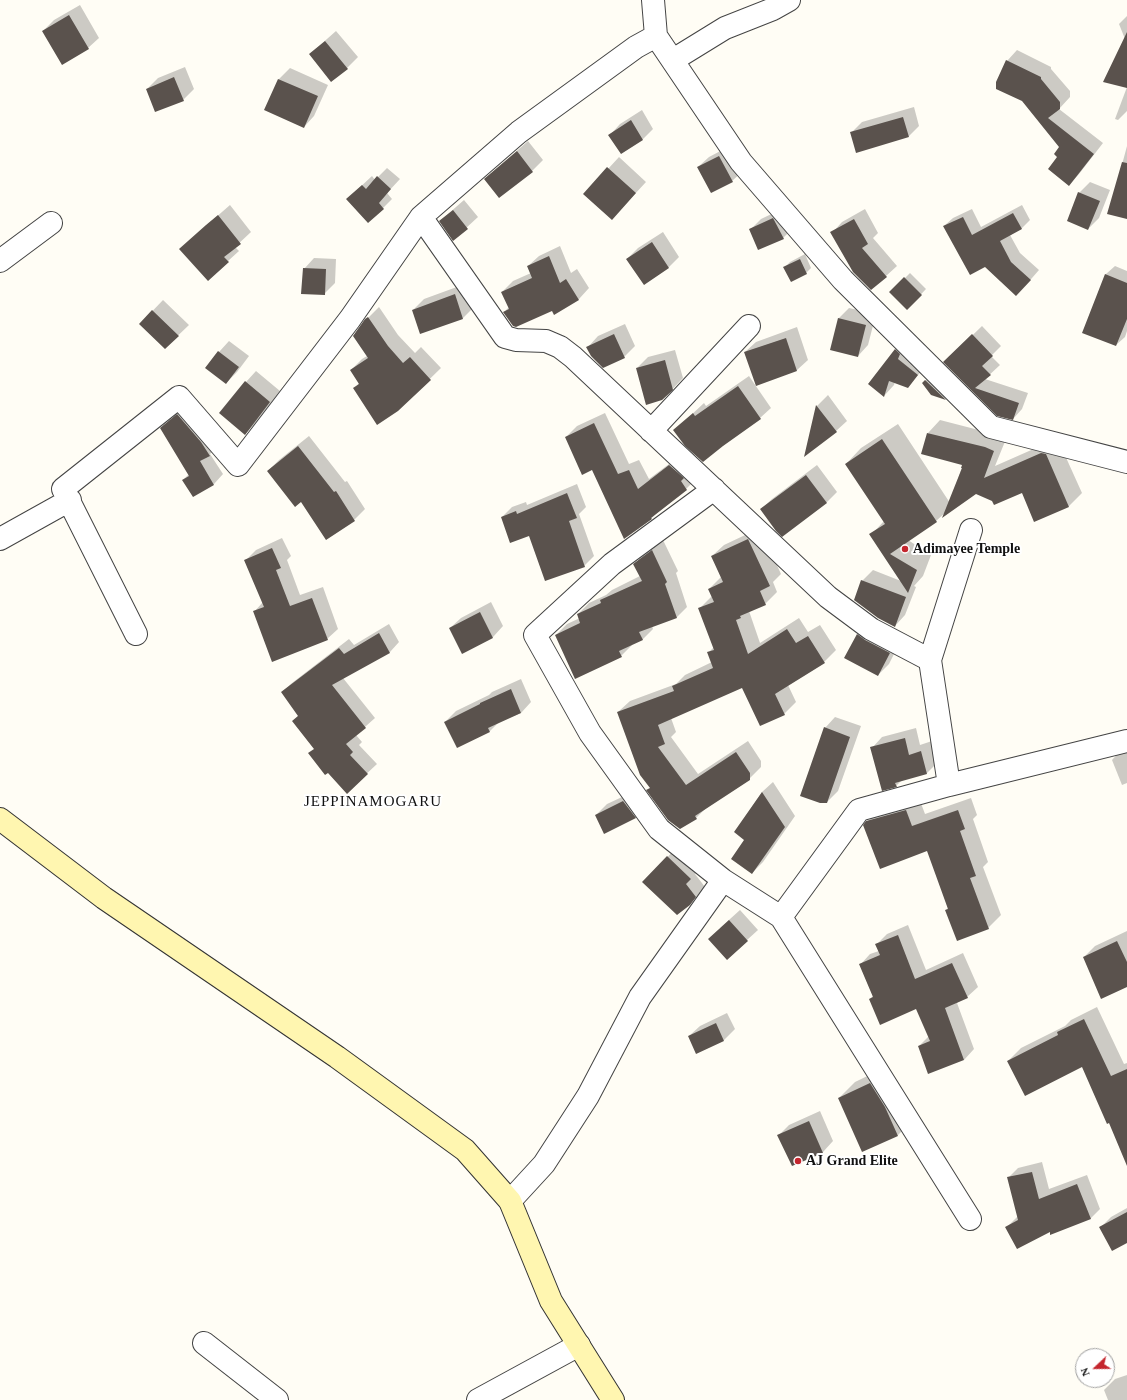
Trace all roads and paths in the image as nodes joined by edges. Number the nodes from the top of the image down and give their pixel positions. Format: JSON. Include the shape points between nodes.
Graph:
{"nodes":[{"id":1,"x":653,"y":0,"type":"edge"},
{"id":2,"x":789,"y":0,"type":"edge"},
{"id":3,"x":656,"y":36,"type":"junction"},
{"id":4,"x":673,"y":60,"type":"junction"},
{"id":5,"x":421,"y":217,"type":"junction"},
{"id":6,"x":51,"y":223,"type":"dead end"},
{"id":7,"x":0,"y":261,"type":"edge"},
{"id":8,"x":749,"y":326,"type":"dead end"},
{"id":9,"x":651,"y":431,"type":"junction"},
{"id":10,"x":1127,"y":462,"type":"edge"},
{"id":11,"x":714,"y":489,"type":"junction"},
{"id":12,"x":70,"y":500,"type":"junction"},
{"id":13,"x":971,"y":530,"type":"dead end"},
{"id":14,"x":0,"y":539,"type":"edge"},
{"id":15,"x":136,"y":634,"type":"dead end"},
{"id":16,"x":930,"y":660,"type":"junction"},
{"id":17,"x":1127,"y":741,"type":"edge"},
{"id":18,"x":949,"y":784,"type":"junction"},
{"id":19,"x":0,"y":819,"type":"edge"},
{"id":20,"x":723,"y":880,"type":"junction"},
{"id":21,"x":781,"y":917,"type":"junction"},
{"id":22,"x":510,"y":1201,"type":"junction"},
{"id":23,"x":970,"y":1219,"type":"dead end"},
{"id":24,"x":204,"y":1343,"type":"dead end"},
{"id":25,"x":579,"y":1345,"type":"junction"},
{"id":26,"x":277,"y":1400,"type":"edge"},
{"id":27,"x":478,"y":1400,"type":"edge"},
{"id":28,"x":614,"y":1400,"type":"edge"}],
"edges":[{"from":1,"to":3,"type":"street"},
{"from":2,"to":4,"type":"street","via":[[725,28]]},
{"from":3,"to":4,"type":"street"},
{"from":3,"to":5,"type":"street","via":[[636,47],[519,132]]},
{"from":4,"to":10,"type":"street","via":[[742,162],[843,280],[991,427]]},
{"from":5,"to":9,"type":"street","via":[[505,338],[546,341],[560,347]]},
{"from":5,"to":12,"type":"street","via":[[350,319],[238,465],[179,397],[64,488]]},
{"from":6,"to":7,"type":"street"},
{"from":8,"to":9,"type":"street"},
{"from":9,"to":11,"type":"street"},
{"from":11,"to":16,"type":"street","via":[[828,597],[871,629]]},
{"from":11,"to":20,"type":"street","via":[[612,564],[535,635],[590,733],[659,829]]},
{"from":12,"to":14,"type":"street"},
{"from":12,"to":15,"type":"street"},
{"from":13,"to":16,"type":"street"},
{"from":16,"to":18,"type":"street"},
{"from":17,"to":18,"type":"street"},
{"from":18,"to":21,"type":"street","via":[[859,810]]},
{"from":19,"to":22,"type":"street","via":[[104,898],[337,1057],[465,1150]]},
{"from":20,"to":21,"type":"street"},
{"from":20,"to":22,"type":"street","via":[[640,997],[588,1096],[544,1164]]},
{"from":21,"to":23,"type":"street"},
{"from":22,"to":25,"type":"street","via":[[551,1301]]},
{"from":24,"to":26,"type":"street"},
{"from":25,"to":27,"type":"street"},
{"from":25,"to":28,"type":"street"}]}
